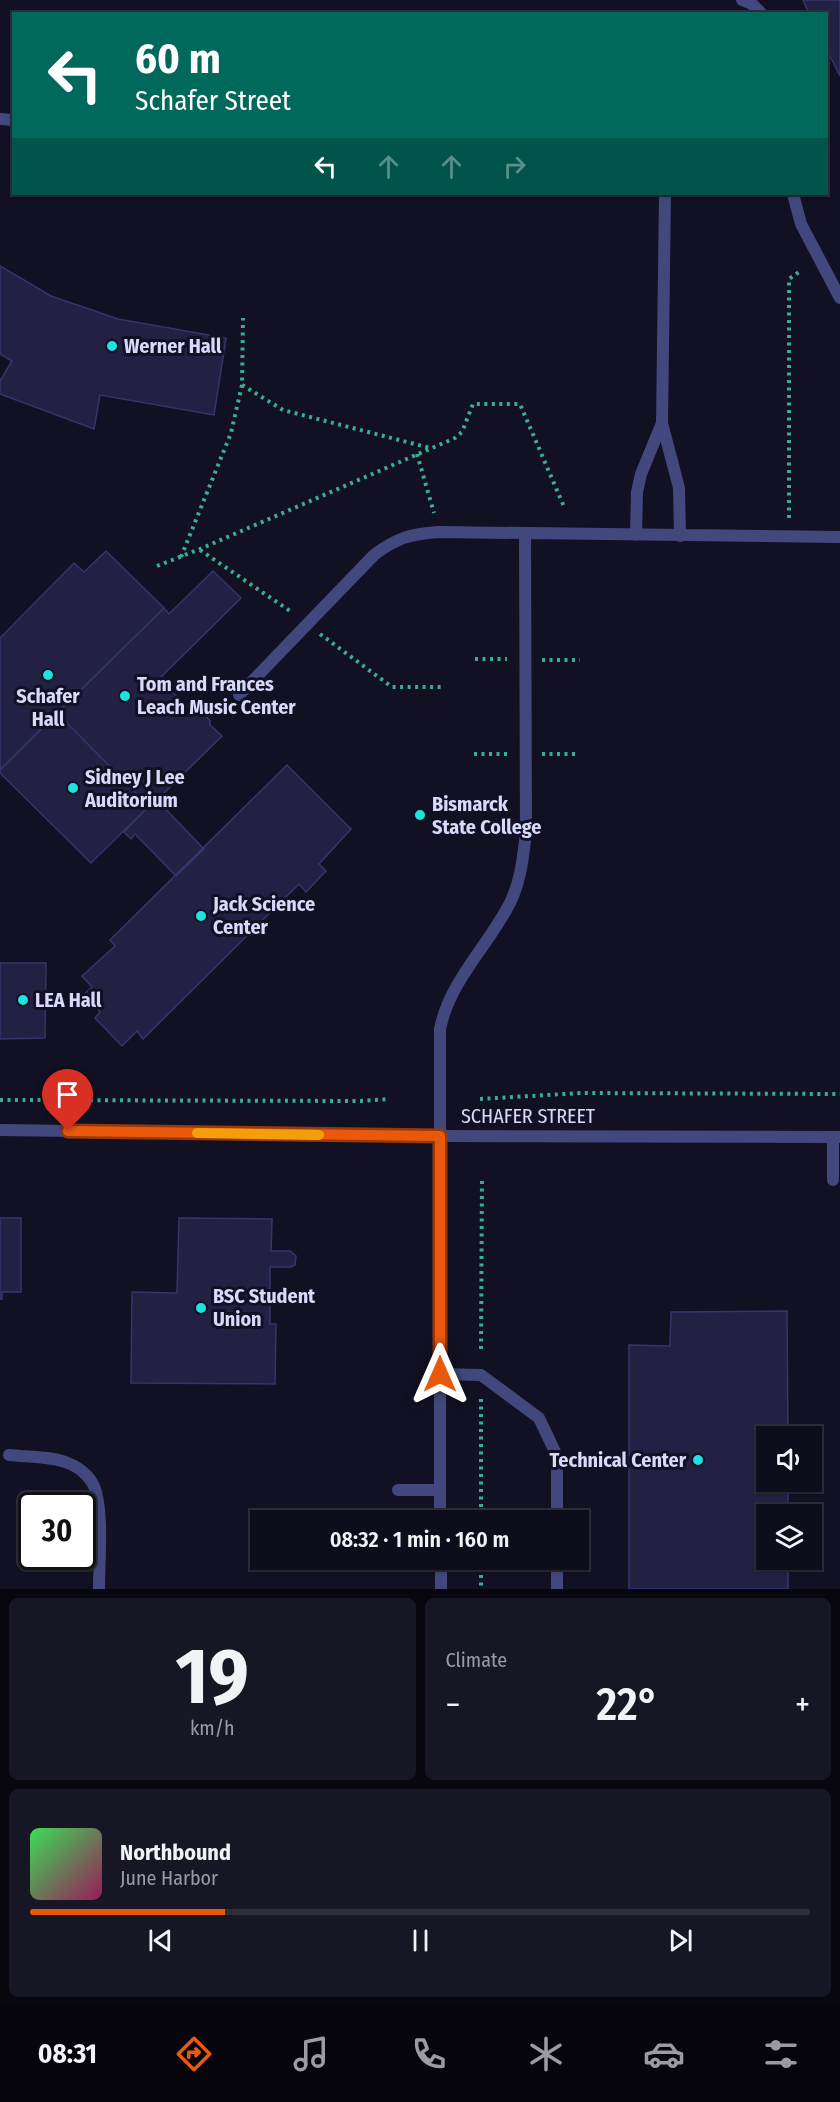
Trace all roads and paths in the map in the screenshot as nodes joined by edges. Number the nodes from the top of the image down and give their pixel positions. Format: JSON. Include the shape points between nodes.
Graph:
{"nodes":[{"id":1,"x":742,"y":0,"type":"edge"},
{"id":2,"x":760,"y":12,"type":"edge"},
{"id":3,"x":665,"y":195,"type":"edge"},
{"id":4,"x":793,"y":195,"type":"edge"},
{"id":5,"x":802,"y":270,"type":"dead end"},
{"id":6,"x":840,"y":298,"type":"edge"},
{"id":7,"x":243,"y":318,"type":"dead end"},
{"id":8,"x":242,"y":385,"type":"junction"},
{"id":9,"x":662,"y":423,"type":"junction"},
{"id":10,"x":432,"y":448,"type":"junction"},
{"id":11,"x":417,"y":454,"type":"junction"},
{"id":12,"x":565,"y":509,"type":"dead end"},
{"id":13,"x":435,"y":513,"type":"dead end"},
{"id":14,"x":789,"y":518,"type":"dead end"},
{"id":15,"x":525,"y":533,"type":"junction"},
{"id":16,"x":636,"y":535,"type":"junction"},
{"id":17,"x":680,"y":536,"type":"junction"},
{"id":18,"x":840,"y":537,"type":"edge"},
{"id":19,"x":181,"y":557,"type":"junction"},
{"id":20,"x":157,"y":566,"type":"dead end"},
{"id":21,"x":475,"y":659,"type":"dead end"},
{"id":22,"x":508,"y":659,"type":"dead end"},
{"id":23,"x":542,"y":660,"type":"dead end"},
{"id":24,"x":580,"y":660,"type":"dead end"},
{"id":25,"x":239,"y":695,"type":"dead end"},
{"id":26,"x":474,"y":754,"type":"dead end"},
{"id":27,"x":509,"y":754,"type":"dead end"},
{"id":28,"x":542,"y":754,"type":"dead end"},
{"id":29,"x":579,"y":754,"type":"dead end"},
{"id":30,"x":840,"y":1094,"type":"edge"},
{"id":31,"x":390,"y":1099,"type":"dead end"},
{"id":32,"x":480,"y":1099,"type":"dead end"},
{"id":33,"x":0,"y":1100,"type":"edge"},
{"id":34,"x":0,"y":1130,"type":"edge"},
{"id":35,"x":440,"y":1136,"type":"junction"},
{"id":36,"x":837,"y":1137,"type":"edge"},
{"id":37,"x":482,"y":1178,"type":"dead end"},
{"id":38,"x":833,"y":1180,"type":"dead end"},
{"id":39,"x":481,"y":1349,"type":"dead end"},
{"id":40,"x":440,"y":1374,"type":"junction"},
{"id":41,"x":481,"y":1399,"type":"dead end"},
{"id":42,"x":9,"y":1455,"type":"dead end"},
{"id":43,"x":398,"y":1490,"type":"dead end"},
{"id":44,"x":440,"y":1490,"type":"junction"},
{"id":45,"x":440,"y":1510,"type":"edge"},
{"id":46,"x":481,"y":1510,"type":"edge"},
{"id":47,"x":557,"y":1510,"type":"edge"},
{"id":48,"x":441,"y":1570,"type":"edge"},
{"id":49,"x":481,"y":1570,"type":"edge"},
{"id":50,"x":557,"y":1570,"type":"edge"},
{"id":51,"x":99,"y":1589,"type":"edge"},
{"id":52,"x":441,"y":1589,"type":"edge"},
{"id":53,"x":481,"y":1589,"type":"edge"},
{"id":54,"x":557,"y":1589,"type":"edge"}],
"edges":[{"from":1,"to":2,"type":"street"},
{"from":3,"to":9,"type":"street"},
{"from":4,"to":6,"type":"street","via":[[801,224]]},
{"from":5,"to":14,"type":"path","via":[[789,279]]},
{"from":7,"to":8,"type":"path"},
{"from":8,"to":10,"type":"path","via":[[284,410]]},
{"from":8,"to":19,"type":"path","via":[[231,433]]},
{"from":9,"to":16,"type":"street","via":[[641,474]]},
{"from":9,"to":17,"type":"street","via":[[679,488]]},
{"from":10,"to":11,"type":"path"},
{"from":10,"to":12,"type":"path","via":[[462,432],[474,404],[520,404]]},
{"from":11,"to":13,"type":"path"},
{"from":11,"to":19,"type":"path"},
{"from":15,"to":16,"type":"street"},
{"from":15,"to":25,"type":"street","via":[[415,533],[387,546]]},
{"from":15,"to":35,"type":"street","via":[[522,864],[519,882],[505,912],[460,980],[442,1018]]},
{"from":16,"to":17,"type":"street"},
{"from":17,"to":18,"type":"street"},
{"from":19,"to":20,"type":"path"},
{"from":21,"to":22,"type":"path"},
{"from":23,"to":24,"type":"path"},
{"from":26,"to":27,"type":"path"},
{"from":28,"to":29,"type":"path"},
{"from":30,"to":32,"type":"path","via":[[581,1093]]},
{"from":31,"to":33,"type":"path"},
{"from":34,"to":35,"type":"street","name":"SCHAFER STREET"},
{"from":35,"to":36,"type":"street","name":"SCHAFER STREET"},
{"from":35,"to":40,"type":"street"},
{"from":36,"to":38,"type":"street"},
{"from":37,"to":39,"type":"path"},
{"from":40,"to":44,"type":"street"},
{"from":40,"to":47,"type":"street","via":[[481,1375],[538,1418],[557,1456]]},
{"from":41,"to":46,"type":"path"},
{"from":42,"to":51,"type":"street","via":[[67,1462],[90,1478],[99,1514]]},
{"from":43,"to":44,"type":"street"},
{"from":44,"to":45,"type":"street"},
{"from":48,"to":52,"type":"street"},
{"from":49,"to":53,"type":"path"},
{"from":50,"to":54,"type":"street"}]}
